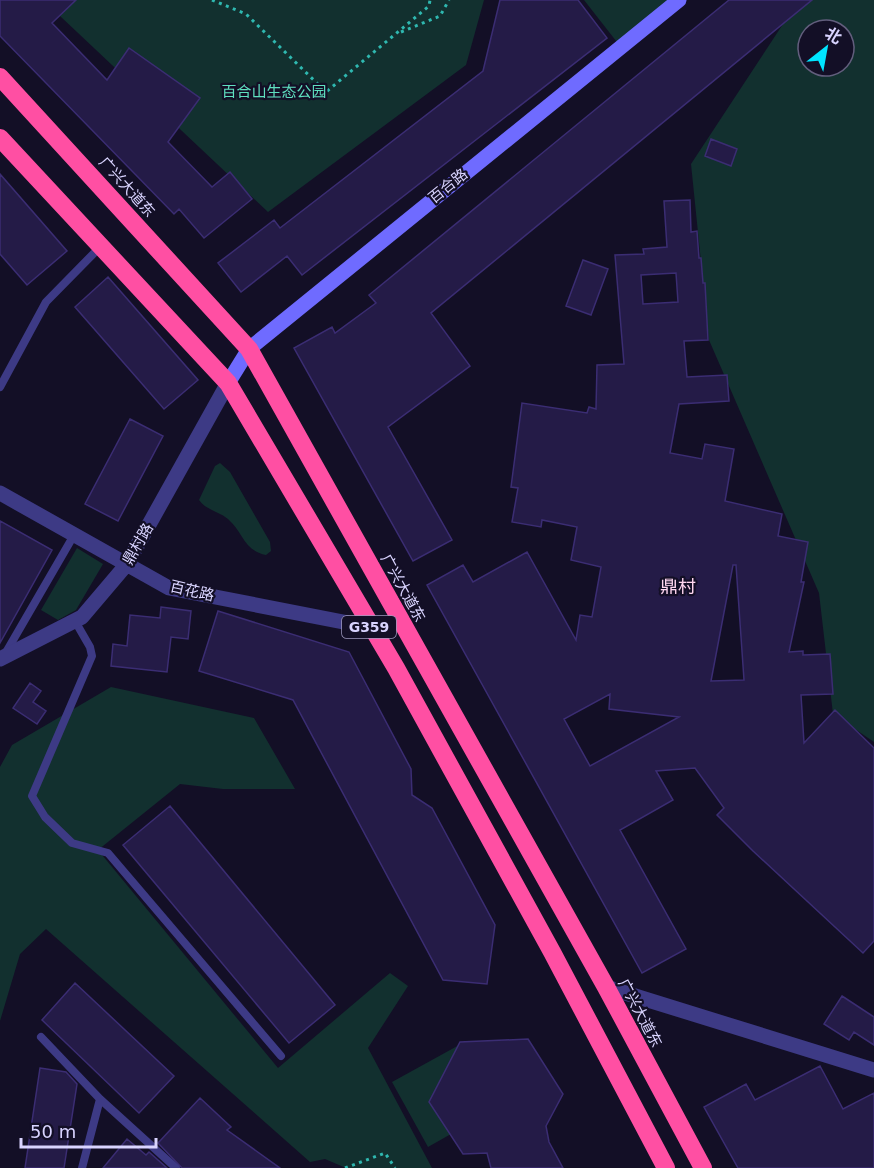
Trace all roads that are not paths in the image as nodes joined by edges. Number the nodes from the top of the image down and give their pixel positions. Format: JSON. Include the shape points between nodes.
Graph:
{"nodes":[{"id":1,"x":679,"y":0,"type":"edge"},
{"id":2,"x":0,"y":77,"type":"edge"},
{"id":3,"x":0,"y":138,"type":"edge"},
{"id":4,"x":101,"y":246,"type":"junction"},
{"id":5,"x":249,"y":349,"type":"junction"},
{"id":6,"x":228,"y":382,"type":"junction"},
{"id":7,"x":0,"y":387,"type":"edge"},
{"id":8,"x":0,"y":493,"type":"edge"},
{"id":9,"x":74,"y":535,"type":"junction"},
{"id":10,"x":127,"y":564,"type":"junction"},
{"id":11,"x":75,"y":621,"type":"junction"},
{"id":12,"x":369,"y":627,"type":"junction"},
{"id":13,"x":1,"y":659,"type":"edge"},
{"id":14,"x":606,"y":987,"type":"junction"},
{"id":15,"x":41,"y":1037,"type":"dead end"},
{"id":16,"x":280,"y":1056,"type":"dead end"},
{"id":17,"x":874,"y":1071,"type":"edge"},
{"id":18,"x":100,"y":1099,"type":"junction"},
{"id":19,"x":82,"y":1168,"type":"edge"},
{"id":20,"x":176,"y":1168,"type":"edge"},
{"id":21,"x":666,"y":1168,"type":"edge"},
{"id":22,"x":703,"y":1168,"type":"edge"}],
"edges":[{"from":1,"to":5,"type":"street","name":"百合路"},
{"from":2,"to":5,"type":"highway","name":"广兴大道东","number":"G359"},
{"from":3,"to":4,"type":"highway","number":"G359"},
{"from":4,"to":6,"type":"highway","number":"G359"},
{"from":4,"to":7,"type":"lane","via":[[46,302]]},
{"from":5,"to":6,"type":"street","name":"百合路"},
{"from":5,"to":14,"type":"highway","name":"广兴大道东","number":"G359"},
{"from":6,"to":10,"type":"street","name":"鼎村路"},
{"from":6,"to":12,"type":"highway","number":"G359"},
{"from":8,"to":9,"type":"street","name":"百花路"},
{"from":9,"to":10,"type":"street","name":"百花路"},
{"from":9,"to":13,"type":"lane"},
{"from":10,"to":11,"type":"street","name":"鼎村路"},
{"from":10,"to":12,"type":"street","name":"百花路","via":[[169,588]]},
{"from":11,"to":13,"type":"street","name":"鼎村路"},
{"from":11,"to":16,"type":"lane","via":[[92,656],[32,796],[45,817],[72,843],[108,853]]},
{"from":12,"to":21,"type":"highway","number":"G359","via":[[396,668],[546,941]]},
{"from":14,"to":17,"type":"street"},
{"from":14,"to":22,"type":"highway","name":"广兴大道东","number":"G359"},
{"from":15,"to":18,"type":"lane"},
{"from":18,"to":19,"type":"lane"},
{"from":18,"to":20,"type":"lane"}]}
